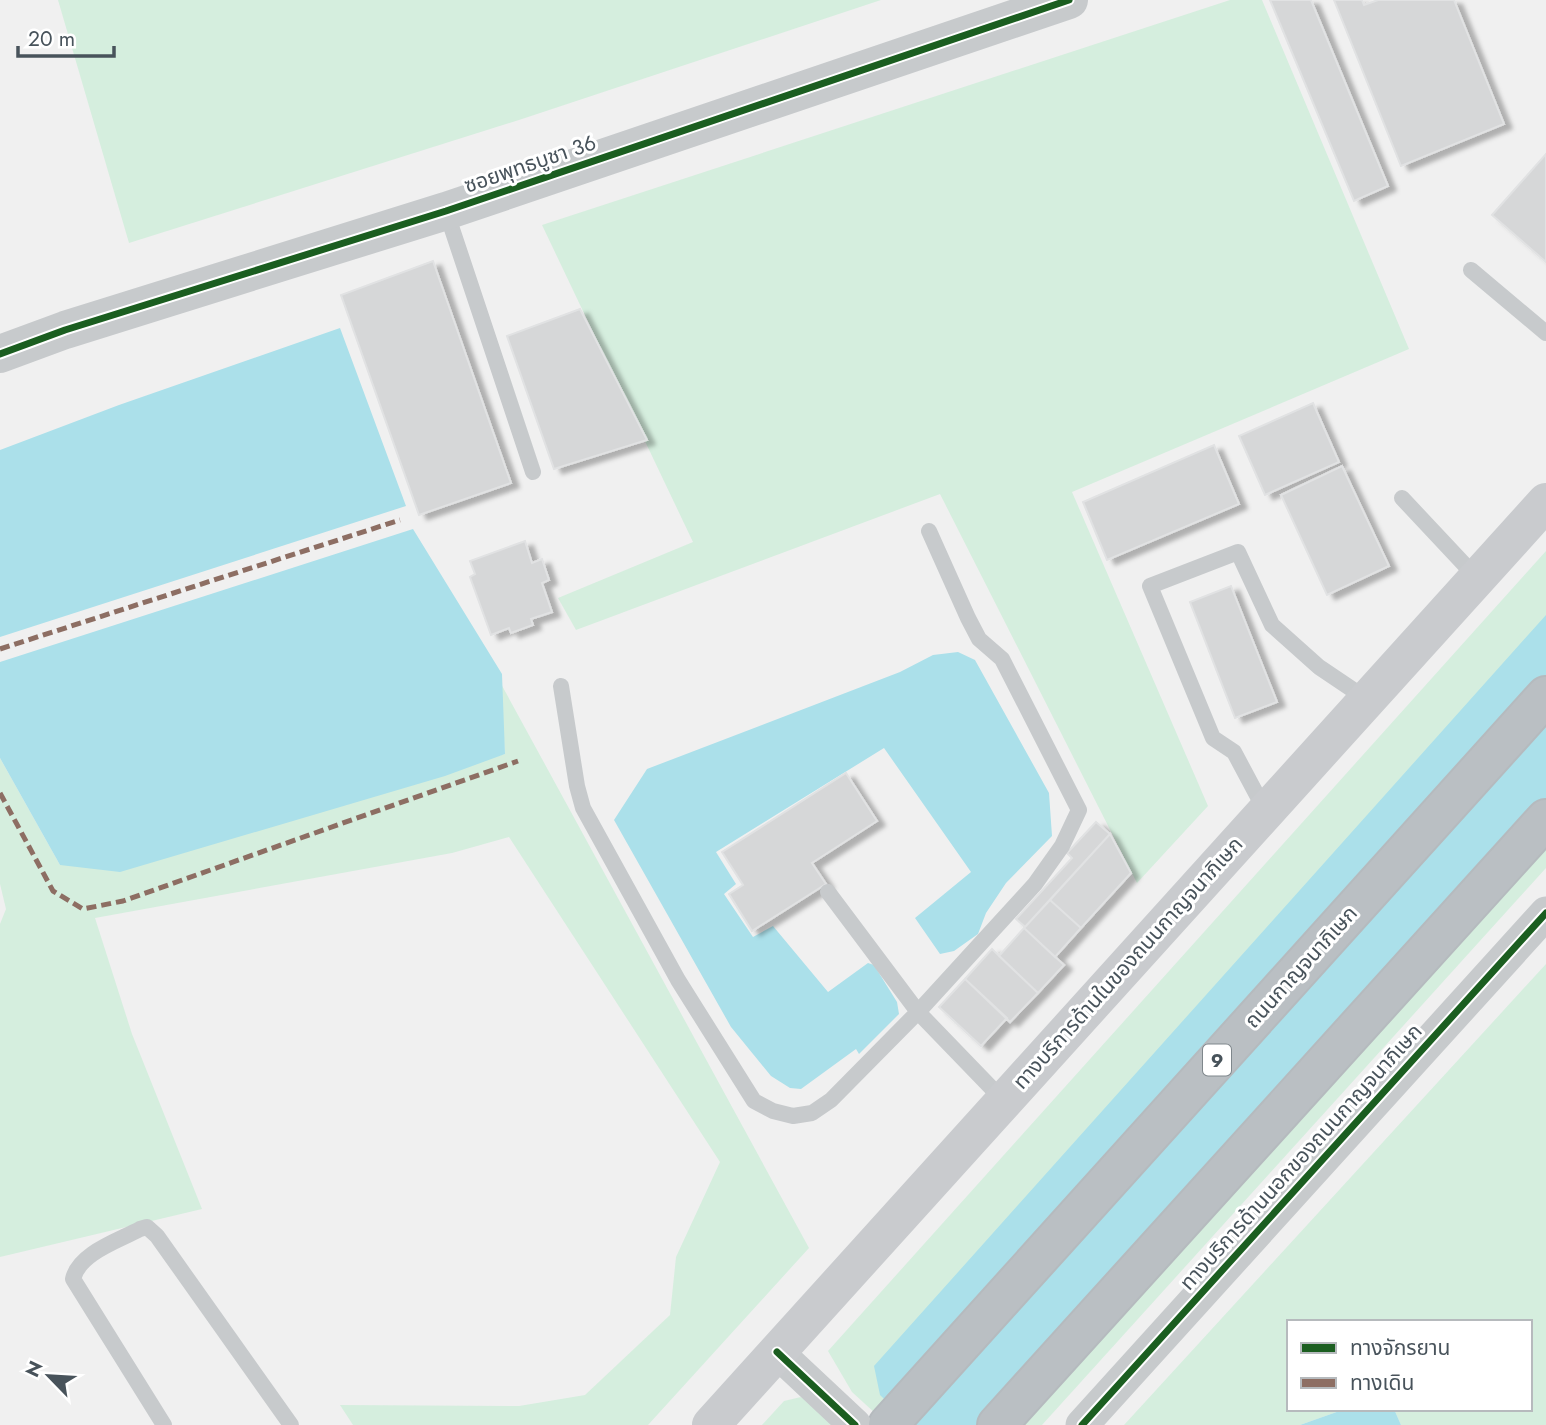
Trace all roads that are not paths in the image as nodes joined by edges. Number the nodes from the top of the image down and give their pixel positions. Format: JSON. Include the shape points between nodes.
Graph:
{"nodes":[{"id":1,"x":1069,"y":0,"type":"edge"},
{"id":2,"x":446,"y":211,"type":"junction"},
{"id":3,"x":1471,"y":270,"type":"dead end"},
{"id":4,"x":1546,"y":333,"type":"edge"},
{"id":5,"x":0,"y":354,"type":"edge"},
{"id":6,"x":533,"y":472,"type":"dead end"},
{"id":7,"x":1402,"y":498,"type":"dead end"},
{"id":8,"x":1546,"y":502,"type":"edge"},
{"id":9,"x":929,"y":531,"type":"dead end"},
{"id":10,"x":1477,"y":578,"type":"junction"},
{"id":11,"x":561,"y":687,"type":"dead end"},
{"id":12,"x":1546,"y":696,"type":"edge"},
{"id":13,"x":1368,"y":699,"type":"junction"},
{"id":14,"x":1266,"y":812,"type":"junction"},
{"id":15,"x":1546,"y":819,"type":"edge"},
{"id":16,"x":828,"y":892,"type":"dead end"},
{"id":17,"x":1546,"y":913,"type":"edge"},
{"id":18,"x":918,"y":1012,"type":"junction"},
{"id":19,"x":1004,"y":1101,"type":"junction"},
{"id":20,"x":777,"y":1352,"type":"junction"},
{"id":21,"x":164,"y":1425,"type":"edge"},
{"id":22,"x":291,"y":1425,"type":"edge"},
{"id":23,"x":711,"y":1425,"type":"edge"},
{"id":24,"x":855,"y":1425,"type":"edge"},
{"id":25,"x":888,"y":1425,"type":"edge"},
{"id":26,"x":997,"y":1425,"type":"edge"},
{"id":27,"x":1082,"y":1425,"type":"edge"}],
"edges":[{"from":1,"to":2,"type":"street","name":"ซอยพุทธบูชา 36"},
{"from":2,"to":5,"type":"street","name":"ซอยพุทธบูชา 36"},
{"from":2,"to":6,"type":"lane"},
{"from":3,"to":4,"type":"lane"},
{"from":7,"to":10,"type":"lane"},
{"from":8,"to":10,"type":"main road","name":"ทางบริการด้านในของถนนกาญจนาภิเษก"},
{"from":9,"to":18,"type":"lane","via":[[979,639],[1002,659],[1079,810],[1062,846],[1035,884]]},
{"from":10,"to":13,"type":"main road","name":"ทางบริการด้านในของถนนกาญจนาภิเษก"},
{"from":11,"to":18,"type":"lane","via":[[583,808],[678,980],[754,1101],[793,1116],[812,1113],[831,1100]]},
{"from":12,"to":25,"type":"highway","name":"ถนนกาญจนาภิเษก","number":"9"},
{"from":13,"to":14,"type":"main road","name":"ทางบริการด้านในของถนนกาญจนาภิเษก"},
{"from":13,"to":14,"type":"lane","via":[[1319,667],[1272,625],[1238,552],[1150,586],[1213,738],[1234,752]]},
{"from":14,"to":19,"type":"main road","name":"ทางบริการด้านในของถนนกาญจนาภิเษก"},
{"from":15,"to":26,"type":"highway"},
{"from":16,"to":18,"type":"lane"},
{"from":17,"to":27,"type":"street","name":"ทางบริการด้านนอกของถนนกาญจนาภิเษก"},
{"from":18,"to":19,"type":"lane"},
{"from":19,"to":20,"type":"main road","name":"ทางบริการด้านในของถนนกาญจนาภิเษก"},
{"from":20,"to":23,"type":"main road","name":"ทางบริการด้านในของถนนกาญจนาภิเษก"},
{"from":20,"to":24,"type":"street"},
{"from":21,"to":22,"type":"lane","via":[[74,1279],[75,1269],[86,1258],[148,1227]]}]}
